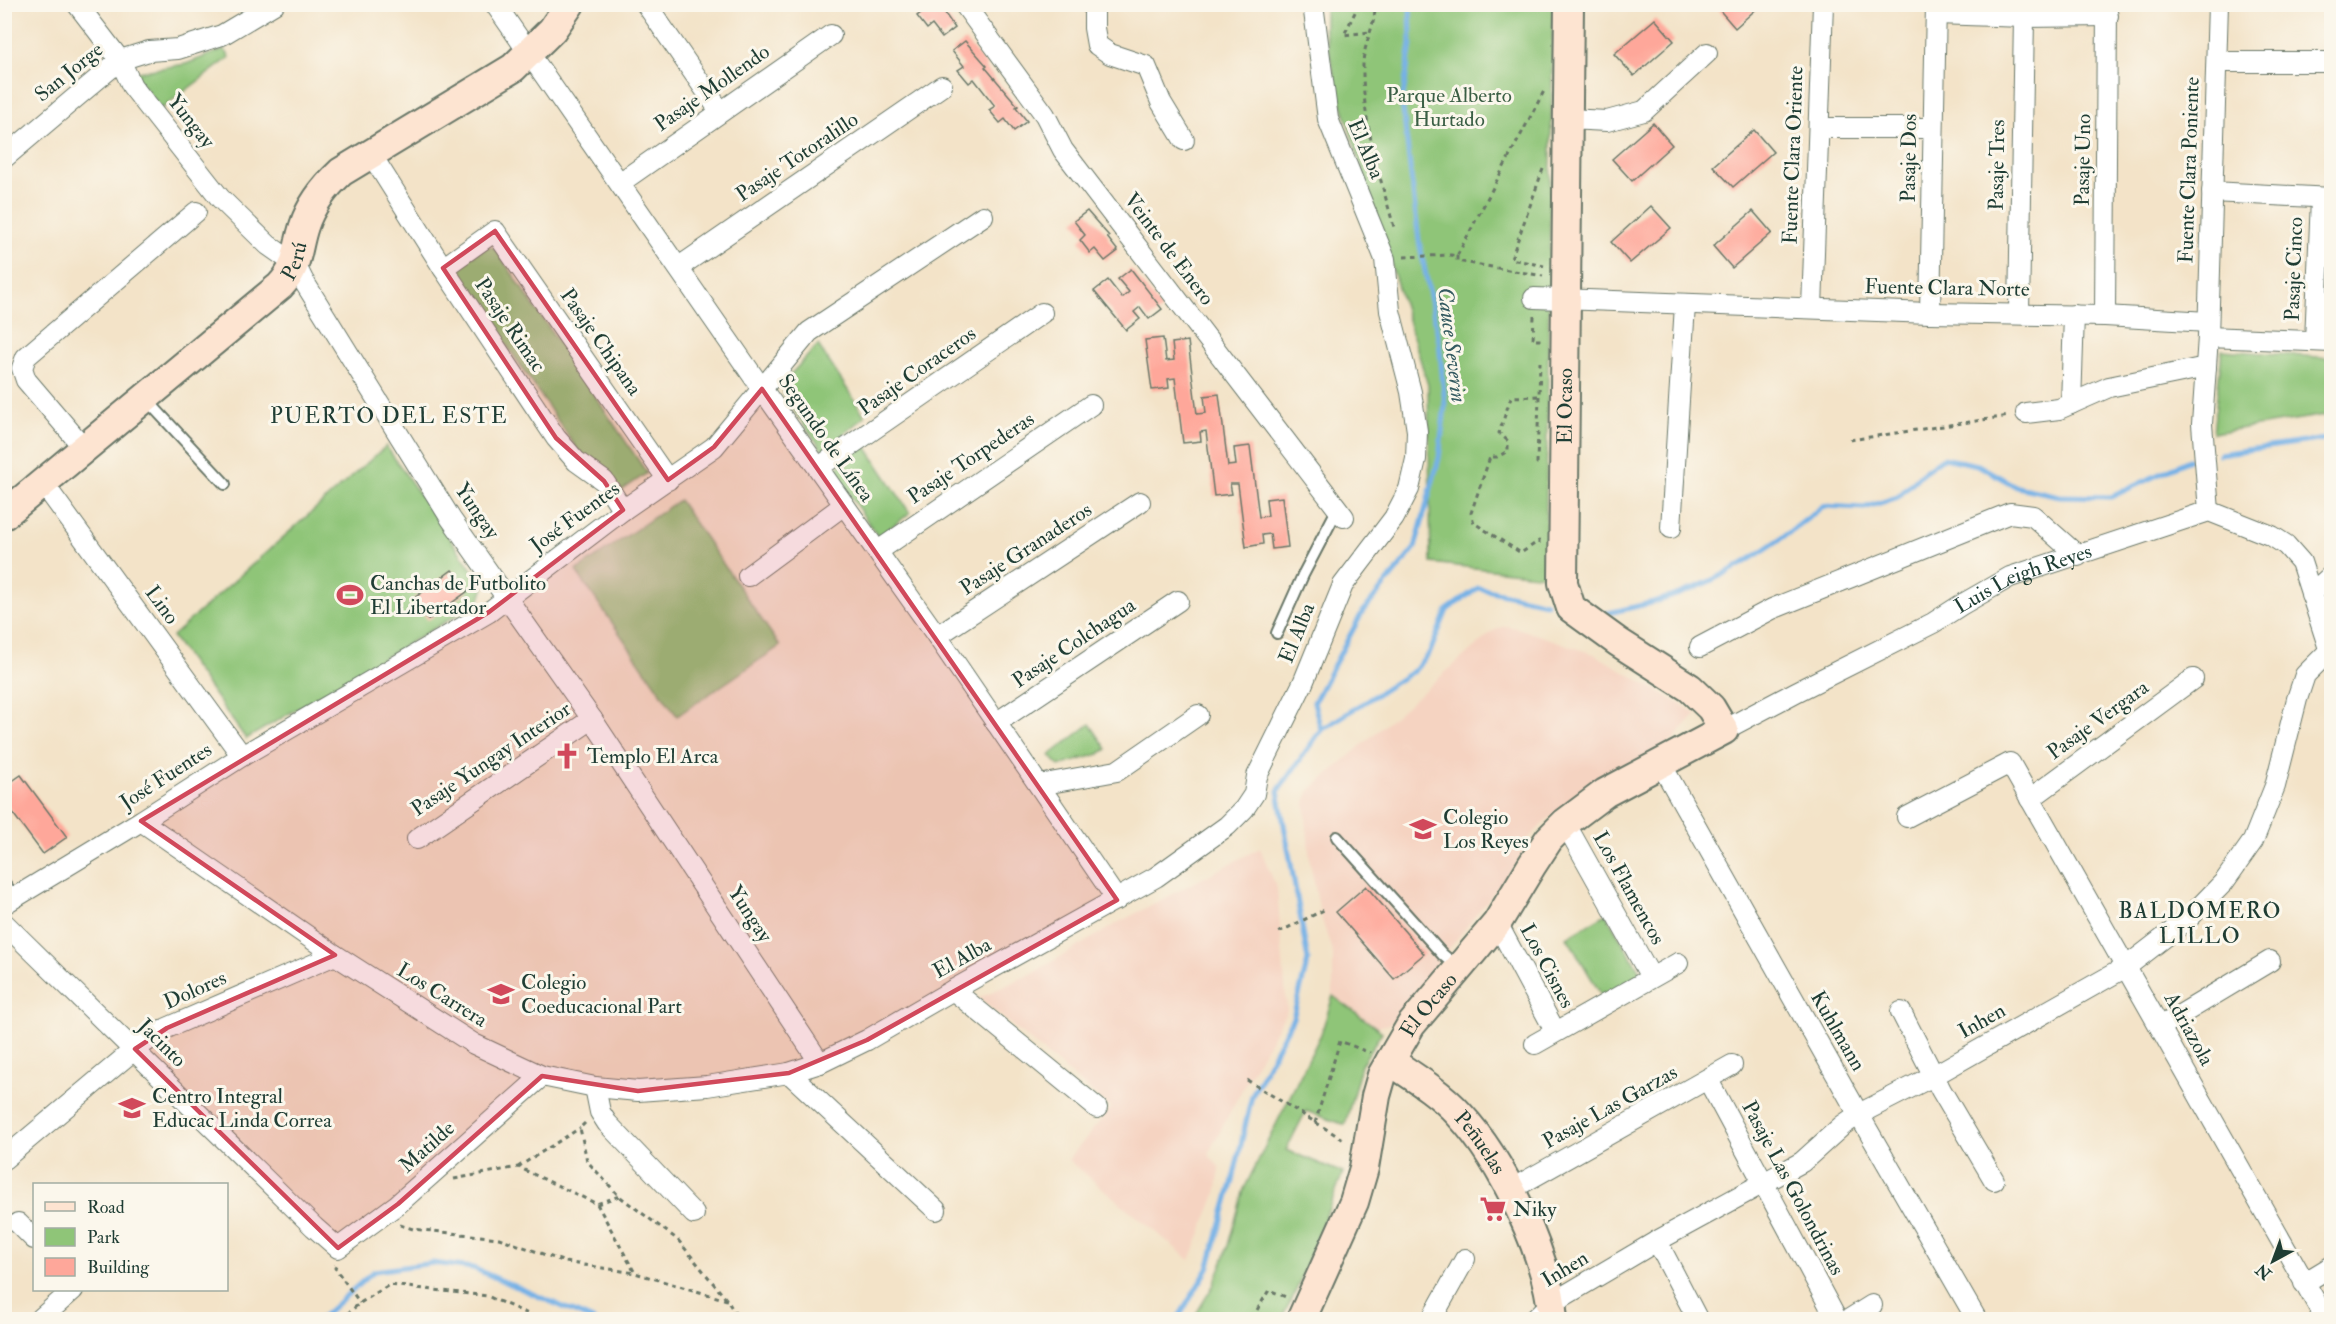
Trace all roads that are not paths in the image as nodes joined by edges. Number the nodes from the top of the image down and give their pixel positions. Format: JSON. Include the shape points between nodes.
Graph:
{"nodes":[{"id":1,"x":77,"y":4,"type":"edge"},
{"id":2,"x":274,"y":4,"type":"edge"},
{"id":3,"x":495,"y":4,"type":"edge"},
{"id":4,"x":570,"y":4,"type":"edge"},
{"id":5,"x":646,"y":4,"type":"edge"},
{"id":6,"x":964,"y":4,"type":"edge"},
{"id":7,"x":1094,"y":4,"type":"edge"},
{"id":8,"x":1313,"y":4,"type":"edge"},
{"id":9,"x":1569,"y":4,"type":"edge"},
{"id":10,"x":1823,"y":4,"type":"edge"},
{"id":11,"x":2218,"y":4,"type":"edge"},
{"id":12,"x":1936,"y":9,"type":"edge"},
{"id":13,"x":2108,"y":10,"type":"edge"},
{"id":14,"x":2024,"y":17,"type":"junction"},
{"id":15,"x":831,"y":35,"type":"dead end"},
{"id":16,"x":1707,"y":53,"type":"dead end"},
{"id":17,"x":529,"y":54,"type":"junction"},
{"id":18,"x":120,"y":60,"type":"junction"},
{"id":19,"x":2218,"y":62,"type":"junction"},
{"id":20,"x":2331,"y":62,"type":"edge"},
{"id":21,"x":942,"y":86,"type":"dead end"},
{"id":22,"x":720,"y":111,"type":"junction"},
{"id":23,"x":1568,"y":119,"type":"junction"},
{"id":24,"x":1819,"y":128,"type":"junction"},
{"id":25,"x":1933,"y":128,"type":"junction"},
{"id":26,"x":1184,"y":140,"type":"dead end"},
{"id":27,"x":371,"y":154,"type":"junction"},
{"id":28,"x":4,"y":158,"type":"edge"},
{"id":29,"x":621,"y":182,"type":"junction"},
{"id":30,"x":2212,"y":192,"type":"junction"},
{"id":31,"x":2326,"y":199,"type":"edge"},
{"id":32,"x":196,"y":212,"type":"dead end"},
{"id":33,"x":983,"y":216,"type":"dead end"},
{"id":34,"x":296,"y":264,"type":"junction"},
{"id":35,"x":679,"y":267,"type":"junction"},
{"id":36,"x":443,"y":268,"type":"junction"},
{"id":37,"x":1534,"y":298,"type":"dead end"},
{"id":38,"x":1565,"y":301,"type":"junction"},
{"id":39,"x":1685,"y":305,"type":"junction"},
{"id":40,"x":1812,"y":308,"type":"junction"},
{"id":41,"x":1930,"y":313,"type":"junction"},
{"id":42,"x":2019,"y":313,"type":"junction"},
{"id":43,"x":1042,"y":314,"type":"dead end"},
{"id":44,"x":2074,"y":315,"type":"junction"},
{"id":45,"x":2105,"y":315,"type":"junction"},
{"id":46,"x":2208,"y":330,"type":"junction"},
{"id":47,"x":2323,"y":341,"type":"edge"},
{"id":48,"x":2206,"y":367,"type":"junction"},
{"id":49,"x":762,"y":389,"type":"junction"},
{"id":50,"x":145,"y":398,"type":"junction"},
{"id":51,"x":2071,"y":404,"type":"junction"},
{"id":52,"x":1091,"y":405,"type":"dead end"},
{"id":53,"x":2026,"y":413,"type":"road end"},
{"id":54,"x":84,"y":448,"type":"junction"},
{"id":55,"x":819,"y":467,"type":"junction"},
{"id":56,"x":668,"y":480,"type":"junction"},
{"id":57,"x":43,"y":483,"type":"junction"},
{"id":58,"x":225,"y":484,"type":"dead end"},
{"id":59,"x":1140,"y":502,"type":"dead end"},
{"id":60,"x":844,"y":505,"type":"junction"},
{"id":61,"x":623,"y":510,"type":"junction"},
{"id":62,"x":2210,"y":511,"type":"junction"},
{"id":63,"x":1341,"y":513,"type":"joint"},
{"id":64,"x":4,"y":515,"type":"edge"},
{"id":65,"x":1671,"y":528,"type":"dead end"},
{"id":66,"x":878,"y":551,"type":"junction"},
{"id":67,"x":2078,"y":556,"type":"junction"},
{"id":68,"x":2331,"y":575,"type":"edge"},
{"id":69,"x":748,"y":576,"type":"dead end"},
{"id":70,"x":2311,"y":594,"type":"junction"},
{"id":71,"x":507,"y":596,"type":"junction"},
{"id":72,"x":1178,"y":601,"type":"dead end"},
{"id":73,"x":1276,"y":633,"type":"dead end"},
{"id":74,"x":937,"y":636,"type":"junction"},
{"id":75,"x":1700,"y":647,"type":"dead end"},
{"id":76,"x":2330,"y":655,"type":"edge"},
{"id":77,"x":2193,"y":680,"type":"dead end"},
{"id":78,"x":1198,"y":715,"type":"dead end"},
{"id":79,"x":592,"y":719,"type":"junction"},
{"id":80,"x":996,"y":723,"type":"junction"},
{"id":81,"x":1724,"y":730,"type":"junction"},
{"id":82,"x":242,"y":756,"type":"junction"},
{"id":83,"x":1661,"y":764,"type":"junction"},
{"id":84,"x":1039,"y":785,"type":"junction"},
{"id":85,"x":2030,"y":798,"type":"junction"},
{"id":86,"x":1907,"y":817,"type":"dead end"},
{"id":87,"x":141,"y":821,"type":"junction"},
{"id":88,"x":1565,"y":823,"type":"junction"},
{"id":89,"x":1337,"y":837,"type":"dead end"},
{"id":90,"x":417,"y":839,"type":"dead end"},
{"id":91,"x":8,"y":895,"type":"edge"},
{"id":92,"x":1117,"y":900,"type":"junction"},
{"id":93,"x":4,"y":923,"type":"edge"},
{"id":94,"x":1497,"y":923,"type":"junction"},
{"id":95,"x":335,"y":955,"type":"junction"},
{"id":96,"x":2270,"y":962,"type":"dead end"},
{"id":97,"x":1678,"y":963,"type":"dead end"},
{"id":98,"x":2126,"y":967,"type":"junction"},
{"id":99,"x":1459,"y":968,"type":"junction"},
{"id":100,"x":1651,"y":977,"type":"junction"},
{"id":101,"x":953,"y":990,"type":"junction"},
{"id":102,"x":1901,"y":1012,"type":"dead end"},
{"id":103,"x":2160,"y":1027,"type":"junction"},
{"id":104,"x":1555,"y":1031,"type":"junction"},
{"id":105,"x":1535,"y":1044,"type":"dead end"},
{"id":106,"x":135,"y":1049,"type":"junction"},
{"id":107,"x":1390,"y":1061,"type":"junction"},
{"id":108,"x":820,"y":1063,"type":"junction"},
{"id":109,"x":1732,"y":1065,"type":"dead end"},
{"id":110,"x":789,"y":1073,"type":"junction"},
{"id":111,"x":1935,"y":1075,"type":"junction"},
{"id":112,"x":542,"y":1076,"type":"junction"},
{"id":113,"x":1708,"y":1080,"type":"junction"},
{"id":114,"x":595,"y":1088,"type":"junction"},
{"id":115,"x":1097,"y":1108,"type":"dead end"},
{"id":116,"x":1859,"y":1114,"type":"junction"},
{"id":117,"x":4,"y":1159,"type":"edge"},
{"id":118,"x":1994,"y":1180,"type":"dead end"},
{"id":119,"x":1764,"y":1184,"type":"junction"},
{"id":120,"x":1510,"y":1190,"type":"junction"},
{"id":121,"x":936,"y":1210,"type":"dead end"},
{"id":122,"x":694,"y":1214,"type":"dead end"},
{"id":123,"x":18,"y":1223,"type":"dead end"},
{"id":124,"x":33,"y":1238,"type":"edge"},
{"id":125,"x":1657,"y":1241,"type":"junction"},
{"id":126,"x":338,"y":1248,"type":"joint"},
{"id":127,"x":1465,"y":1259,"type":"dead end"},
{"id":128,"x":2331,"y":1266,"type":"edge"},
{"id":129,"x":2304,"y":1283,"type":"junction"},
{"id":130,"x":72,"y":1291,"type":"edge"},
{"id":131,"x":1872,"y":1305,"type":"dead end"},
{"id":132,"x":1304,"y":1313,"type":"edge"},
{"id":133,"x":1546,"y":1314,"type":"edge"},
{"id":134,"x":39,"y":1320,"type":"edge"},
{"id":135,"x":1431,"y":1320,"type":"edge"},
{"id":136,"x":1698,"y":1320,"type":"edge"},
{"id":137,"x":1837,"y":1320,"type":"edge"},
{"id":138,"x":1848,"y":1320,"type":"edge"},
{"id":139,"x":1977,"y":1320,"type":"edge"},
{"id":140,"x":2326,"y":1320,"type":"edge"}],
"edges":[{"from":1,"to":18,"type":"street","name":"Yungay"},
{"from":2,"to":18,"type":"street","name":"San Jorge","via":[[222,35],[178,49],[149,51]]},
{"from":3,"to":17,"type":"street","name":"Segundo de Línea"},
{"from":4,"to":17,"type":"street","name":"Perú"},
{"from":5,"to":22,"type":"street"},
{"from":6,"to":63,"type":"street","name":"Veinte de Enero","via":[[1045,115],[1063,150]]},
{"from":7,"to":26,"type":"street","via":[[1097,45],[1110,54],[1146,66],[1161,102]]},
{"from":8,"to":92,"type":"street","name":"El Alba","via":[[1328,119],[1394,258],[1390,311],[1411,392],[1417,431],[1416,459],[1409,489],[1394,518],[1343,585],[1303,683],[1257,776],[1254,794],[1244,809],[1191,853]]},
{"from":9,"to":23,"type":"street","name":"El Ocaso"},
{"from":10,"to":24,"type":"street","name":"Fuente Clara Oriente"},
{"from":11,"to":19,"type":"street","name":"Fuente Clara Poniente"},
{"from":12,"to":14,"type":"street"},
{"from":12,"to":25,"type":"street","name":"Pasaje Dos"},
{"from":13,"to":14,"type":"street"},
{"from":13,"to":45,"type":"street","name":"Pasaje Uno"},
{"from":14,"to":42,"type":"street","name":"Pasaje Tres"},
{"from":15,"to":22,"type":"street","name":"Pasaje Mollendo"},
{"from":16,"to":23,"type":"street","via":[[1644,111],[1607,121]]},
{"from":17,"to":27,"type":"street","name":"Perú","via":[[513,68]]},
{"from":17,"to":29,"type":"street","name":"Segundo de Línea"},
{"from":18,"to":28,"type":"street","name":"San Jorge"},
{"from":18,"to":34,"type":"street","name":"Yungay","via":[[132,86],[220,198],[268,245]]},
{"from":19,"to":20,"type":"street"},
{"from":19,"to":30,"type":"street","name":"Fuente Clara Poniente"},
{"from":21,"to":35,"type":"street","name":"Pasaje Totoralillo"},
{"from":22,"to":29,"type":"street","name":"Pasaje Mollendo"},
{"from":23,"to":38,"type":"street","name":"El Ocaso","via":[[1559,268]]},
{"from":24,"to":25,"type":"street"},
{"from":24,"to":40,"type":"street","name":"Fuente Clara Oriente"},
{"from":25,"to":41,"type":"street","name":"Pasaje Dos"},
{"from":27,"to":34,"type":"street","name":"Perú","via":[[341,172],[318,197],[304,225]]},
{"from":27,"to":36,"type":"street","name":"Pasaje Rimac"},
{"from":29,"to":35,"type":"street","name":"Segundo de Línea"},
{"from":30,"to":31,"type":"street"},
{"from":30,"to":46,"type":"street","name":"Fuente Clara Poniente"},
{"from":31,"to":47,"type":"street","name":"Pasaje Cinco"},
{"from":32,"to":54,"type":"street","via":[[26,357],[22,368],[26,380]]},
{"from":33,"to":49,"type":"street","name":"José Fuentes","via":[[809,332]]},
{"from":34,"to":50,"type":"street","name":"Perú","via":[[280,286]]},
{"from":34,"to":71,"type":"street","name":"Yungay","via":[[451,519]]},
{"from":35,"to":49,"type":"street","name":"Segundo de Línea"},
{"from":36,"to":56,"type":"street","name":"Pasaje Chipana","via":[[502,226]]},
{"from":36,"to":61,"type":"street","name":"Pasaje Rimac","via":[[556,438],[576,461],[604,481]]},
{"from":37,"to":38,"type":"street","name":"Fuente Clara Norte"},
{"from":38,"to":39,"type":"street","name":"Fuente Clara Norte"},
{"from":38,"to":81,"type":"street","name":"El Ocaso","via":[[1549,343],[1563,583],[1571,608],[1690,688],[1711,708]]},
{"from":39,"to":40,"type":"street","name":"Fuente Clara Norte"},
{"from":39,"to":65,"type":"street"},
{"from":40,"to":41,"type":"street","name":"Fuente Clara Norte"},
{"from":41,"to":42,"type":"street","name":"Fuente Clara Norte"},
{"from":42,"to":44,"type":"street","name":"Fuente Clara Norte"},
{"from":43,"to":55,"type":"street","name":"Pasaje Coraceros"},
{"from":44,"to":45,"type":"street","name":"Fuente Clara Norte"},
{"from":44,"to":51,"type":"street"},
{"from":45,"to":46,"type":"street","name":"Fuente Clara Norte"},
{"from":46,"to":47,"type":"street","name":"Fuente Clara Norte"},
{"from":46,"to":48,"type":"street","name":"Fuente Clara Poniente"},
{"from":48,"to":51,"type":"street","via":[[2109,387]]},
{"from":48,"to":62,"type":"street","name":"Fuente Clara Poniente","via":[[2202,424]]},
{"from":49,"to":55,"type":"street","name":"Segundo de Línea"},
{"from":49,"to":56,"type":"street","name":"José Fuentes","via":[[714,447]]},
{"from":50,"to":54,"type":"street","name":"Perú"},
{"from":50,"to":58,"type":"lane"},
{"from":51,"to":53,"type":"street"},
{"from":52,"to":66,"type":"street","name":"Pasaje Torpederas"},
{"from":54,"to":57,"type":"street","name":"Perú"},
{"from":55,"to":60,"type":"street","name":"Segundo de Línea"},
{"from":56,"to":61,"type":"street","name":"José Fuentes"},
{"from":57,"to":64,"type":"street","name":"Perú"},
{"from":57,"to":82,"type":"street","name":"Lino"},
{"from":59,"to":74,"type":"street","name":"Pasaje Granaderos"},
{"from":60,"to":66,"type":"street","name":"Segundo de Línea"},
{"from":60,"to":69,"type":"street"},
{"from":61,"to":71,"type":"street","name":"José Fuentes"},
{"from":62,"to":67,"type":"street","name":"Luis Leigh Reyes"},
{"from":62,"to":70,"type":"street","via":[[2286,545],[2301,562]]},
{"from":63,"to":73,"type":"lane","via":[[1303,575]]},
{"from":66,"to":74,"type":"street","name":"Segundo de Línea"},
{"from":67,"to":75,"type":"street","via":[[2033,516],[2010,513],[1772,609]]},
{"from":67,"to":81,"type":"street","name":"Luis Leigh Reyes","via":[[2010,577],[1934,623]]},
{"from":68,"to":70,"type":"street"},
{"from":70,"to":76,"type":"street"},
{"from":71,"to":79,"type":"street","name":"Yungay"},
{"from":71,"to":82,"type":"street","name":"José Fuentes","via":[[489,612]]},
{"from":72,"to":80,"type":"street","name":"Pasaje Colchagua"},
{"from":74,"to":80,"type":"street","name":"Segundo de Línea"},
{"from":76,"to":98,"type":"street","name":"Inhen","via":[[2305,675],[2275,786],[2253,841],[2224,882],[2187,920]]},
{"from":77,"to":85,"type":"street","name":"Pasaje Vergara"},
{"from":78,"to":84,"type":"street","via":[[1117,771]]},
{"from":79,"to":90,"type":"street","name":"Pasaje Yungay Interior"},
{"from":79,"to":108,"type":"street","name":"Yungay"},
{"from":80,"to":84,"type":"street","name":"Segundo de Línea"},
{"from":81,"to":83,"type":"street","name":"Luis Leigh Reyes"},
{"from":82,"to":87,"type":"street","name":"José Fuentes"},
{"from":83,"to":88,"type":"street","name":"El Ocaso","via":[[1605,794]]},
{"from":83,"to":116,"type":"street","name":"Kuhlmann"},
{"from":84,"to":92,"type":"street","name":"Segundo de Línea"},
{"from":85,"to":86,"type":"street","name":"Adriazola","via":[[2010,763]]},
{"from":85,"to":98,"type":"street","name":"Adriazola"},
{"from":87,"to":91,"type":"street","name":"José Fuentes"},
{"from":87,"to":95,"type":"street","name":"Los Carrera"},
{"from":88,"to":94,"type":"street","name":"El Ocaso","via":[[1526,872]]},
{"from":88,"to":100,"type":"street","name":"Los Flamencos"},
{"from":89,"to":99,"type":"lane"},
{"from":92,"to":101,"type":"street","name":"El Alba"},
{"from":93,"to":106,"type":"street","name":"Jacinto"},
{"from":94,"to":99,"type":"street","name":"El Ocaso"},
{"from":94,"to":104,"type":"street","name":"Los Cisnes"},
{"from":95,"to":106,"type":"street","name":"Dolores","via":[[166,1028]]},
{"from":95,"to":112,"type":"street","name":"Los Carrera","via":[[474,1044]]},
{"from":96,"to":103,"type":"street"},
{"from":97,"to":100,"type":"street"},
{"from":98,"to":103,"type":"street","name":"Adriazola"},
{"from":98,"to":111,"type":"street","name":"Inhen"},
{"from":99,"to":107,"type":"street","name":"El Ocaso","via":[[1411,1025]]},
{"from":100,"to":104,"type":"street"},
{"from":101,"to":108,"type":"street","name":"El Alba"},
{"from":101,"to":115,"type":"street"},
{"from":102,"to":111,"type":"street"},
{"from":103,"to":129,"type":"street","name":"Adriazola"},
{"from":104,"to":105,"type":"street"},
{"from":106,"to":117,"type":"street","name":"Dolores"},
{"from":106,"to":126,"type":"street","name":"Jacinto"},
{"from":107,"to":120,"type":"street","name":"Peñuelas","via":[[1459,1114],[1494,1160]]},
{"from":107,"to":132,"type":"street","name":"El Ocaso","via":[[1376,1096],[1361,1179],[1348,1218]]},
{"from":108,"to":110,"type":"street"},
{"from":109,"to":113,"type":"street","name":"Pasaje Las Garzas"},
{"from":110,"to":114,"type":"street","via":[[707,1086],[638,1091]]},
{"from":110,"to":121,"type":"street"},
{"from":111,"to":116,"type":"street","name":"Inhen"},
{"from":111,"to":118,"type":"street"},
{"from":112,"to":114,"type":"street","name":"Los Carrera"},
{"from":112,"to":126,"type":"street","name":"Matilde","via":[[381,1219]]},
{"from":113,"to":119,"type":"street","name":"Pasaje Las Golondrinas"},
{"from":113,"to":120,"type":"street","name":"Pasaje Las Garzas"},
{"from":114,"to":122,"type":"street","via":[[600,1112],[607,1123]]},
{"from":116,"to":119,"type":"street","name":"Inhen","via":[[1802,1161]]},
{"from":116,"to":139,"type":"street","name":"Kuhlmann"},
{"from":119,"to":125,"type":"street","name":"Inhen"},
{"from":119,"to":137,"type":"street","name":"Pasaje Las Golondrinas"},
{"from":120,"to":133,"type":"street","name":"Peñuelas","via":[[1537,1253]]},
{"from":123,"to":124,"type":"street"},
{"from":125,"to":133,"type":"street","name":"Inhen"},
{"from":125,"to":136,"type":"street"},
{"from":127,"to":135,"type":"street"},
{"from":128,"to":129,"type":"street"},
{"from":129,"to":140,"type":"street","name":"Adriazola"},
{"from":130,"to":134,"type":"street"},
{"from":131,"to":138,"type":"street"}]}
